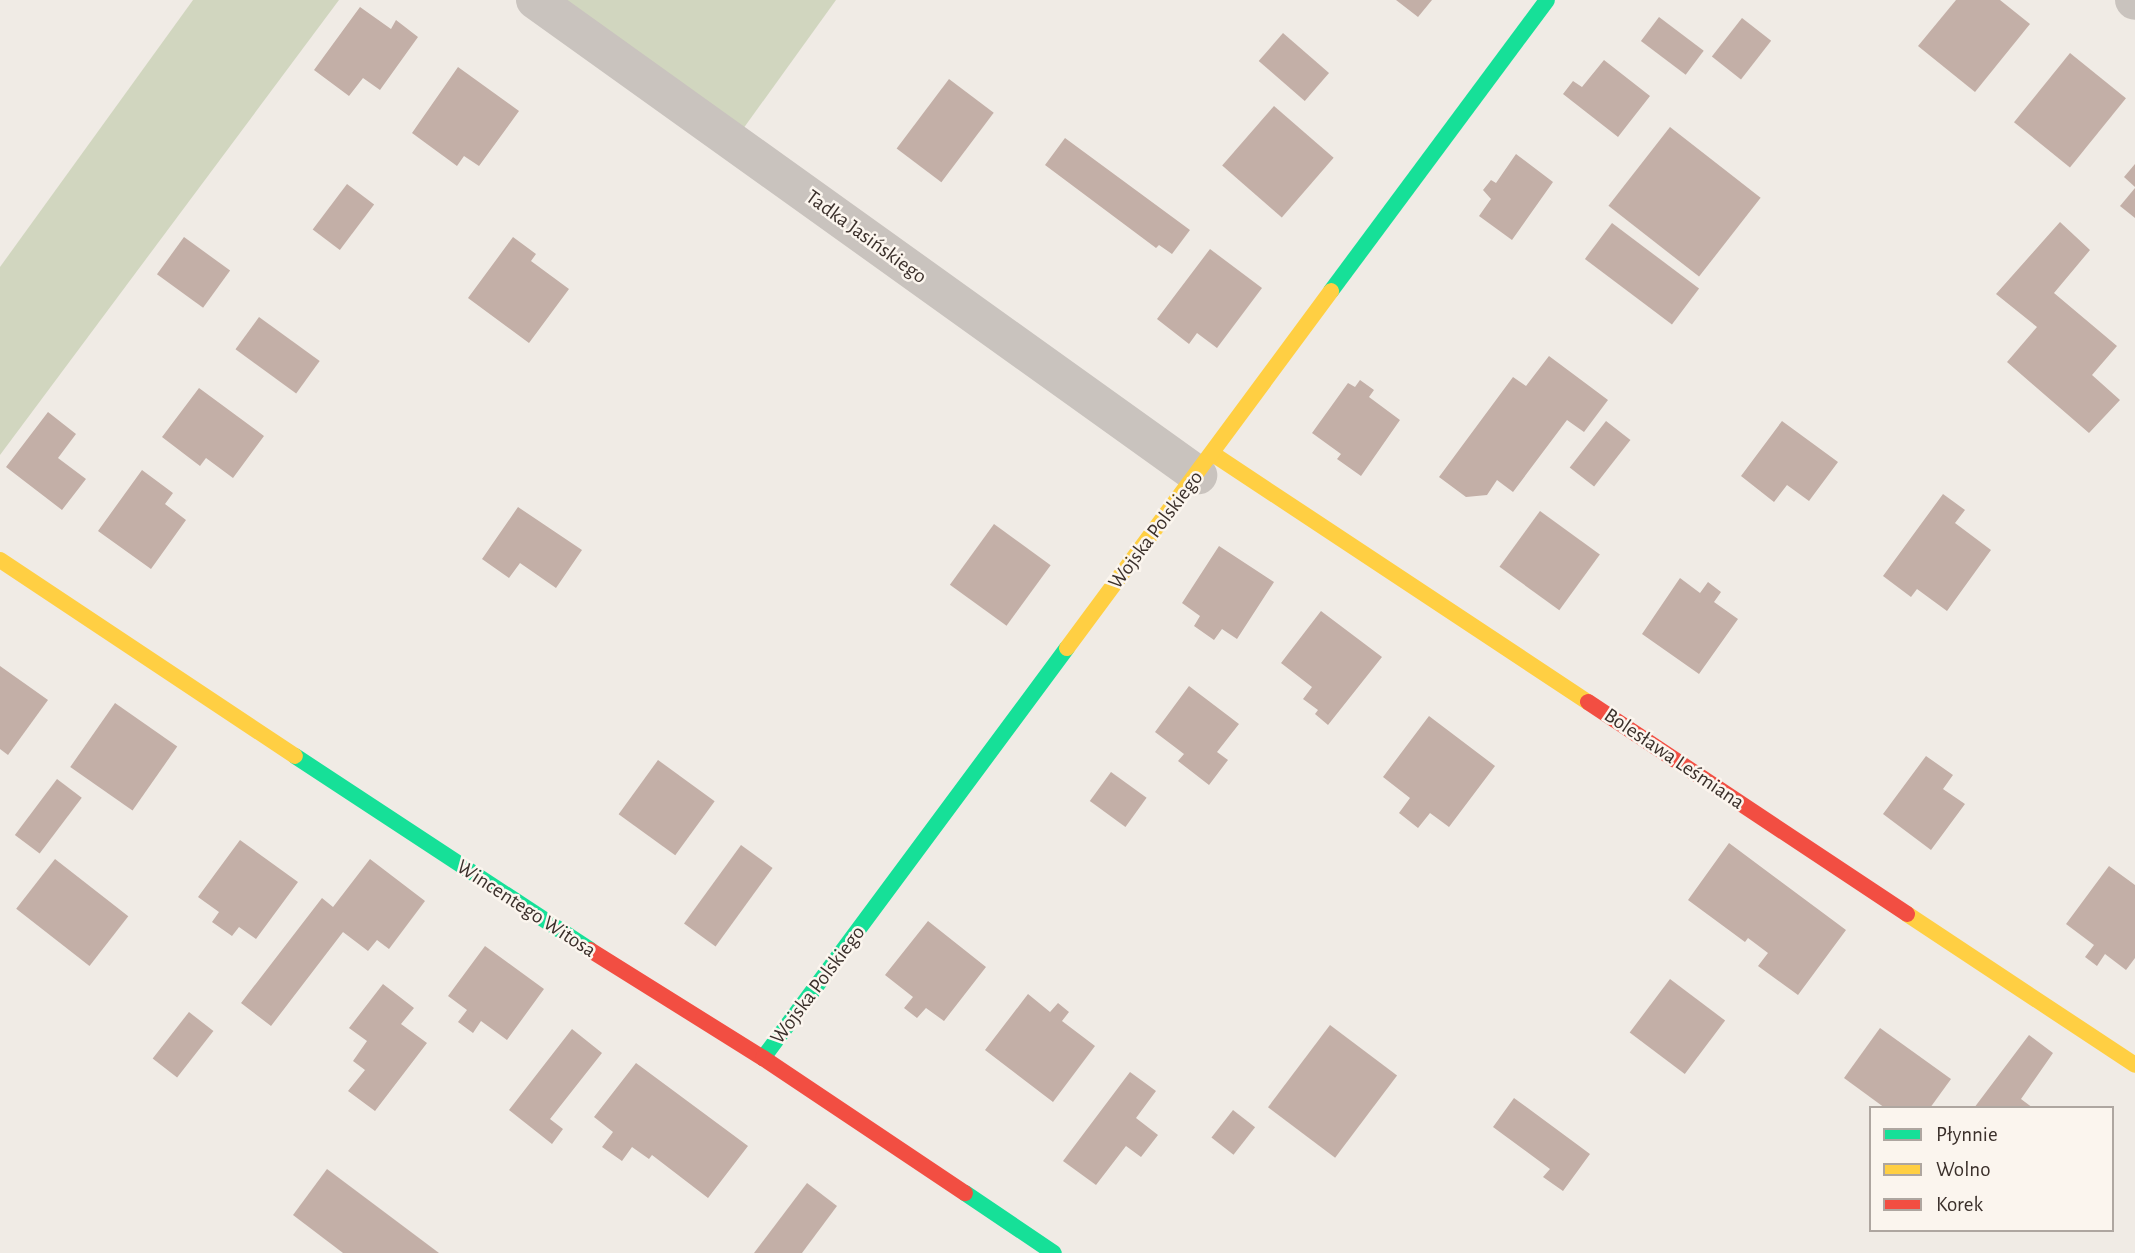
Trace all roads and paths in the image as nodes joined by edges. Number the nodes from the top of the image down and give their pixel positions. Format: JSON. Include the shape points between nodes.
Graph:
{"nodes":[{"id":1,"x":535,"y":0,"type":"edge"},
{"id":2,"x":1547,"y":0,"type":"edge"},
{"id":3,"x":1205,"y":464,"type":"junction"},
{"id":4,"x":0,"y":560,"type":"edge"},
{"id":5,"x":763,"y":1058,"type":"junction"},
{"id":6,"x":2135,"y":1065,"type":"edge"},
{"id":7,"x":1054,"y":1253,"type":"edge"}],
"edges":[{"from":1,"to":3,"type":"street","name":"Tadka Jasińskiego"},
{"from":2,"to":3,"type":"street","name":"Wojska Polskiego"},
{"from":3,"to":5,"type":"street","name":"Wojska Polskiego"},
{"from":3,"to":6,"type":"street","name":"Bolesława Leśmiana"},
{"from":4,"to":5,"type":"street","name":"Wincentego Witosa","via":[[543,921]]},
{"from":5,"to":7,"type":"street","name":"Wincentego Witosa"}]}
